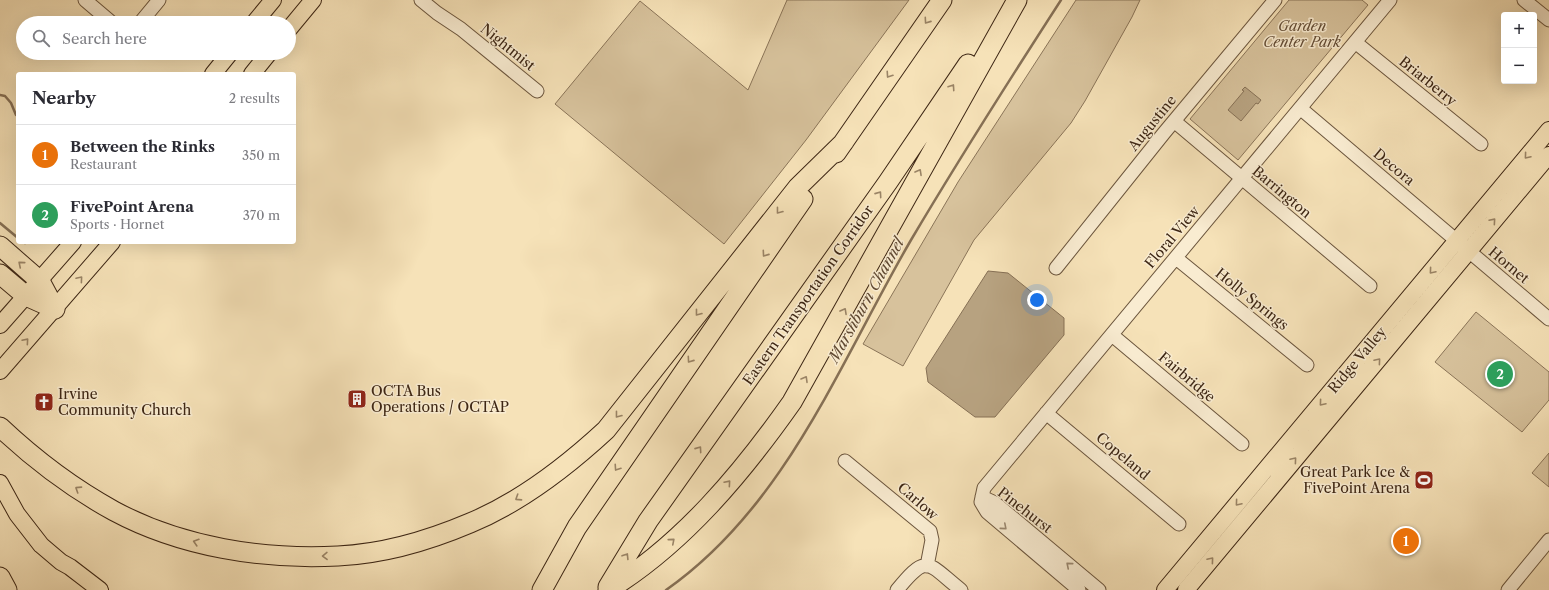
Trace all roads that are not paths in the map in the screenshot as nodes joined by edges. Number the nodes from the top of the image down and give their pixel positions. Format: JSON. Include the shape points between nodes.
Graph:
{"nodes":[{"id":1,"x":85,"y":0,"type":"edge"},
{"id":2,"x":159,"y":0,"type":"edge"},
{"id":3,"x":273,"y":0,"type":"edge"},
{"id":4,"x":313,"y":0,"type":"edge"},
{"id":5,"x":421,"y":0,"type":"edge"},
{"id":6,"x":942,"y":0,"type":"edge"},
{"id":7,"x":1011,"y":0,"type":"edge"},
{"id":8,"x":1017,"y":0,"type":"edge"},
{"id":9,"x":1275,"y":0,"type":"edge"},
{"id":10,"x":1524,"y":0,"type":"edge"},
{"id":11,"x":1385,"y":2,"type":"edge"},
{"id":12,"x":104,"y":16,"type":"edge"},
{"id":13,"x":146,"y":16,"type":"edge"},
{"id":14,"x":260,"y":16,"type":"edge"},
{"id":15,"x":1549,"y":20,"type":"edge"},
{"id":16,"x":296,"y":21,"type":"edge"},
{"id":17,"x":1355,"y":42,"type":"junction"},
{"id":18,"x":224,"y":60,"type":"edge"},
{"id":19,"x":263,"y":60,"type":"edge"},
{"id":20,"x":215,"y":72,"type":"edge"},
{"id":21,"x":254,"y":72,"type":"edge"},
{"id":22,"x":537,"y":91,"type":"dead end"},
{"id":23,"x":1300,"y":108,"type":"junction"},
{"id":24,"x":1174,"y":122,"type":"junction"},
{"id":25,"x":1549,"y":130,"type":"edge"},
{"id":26,"x":844,"y":142,"type":"junction"},
{"id":27,"x":1481,"y":144,"type":"dead end"},
{"id":28,"x":1549,"y":155,"type":"edge"},
{"id":29,"x":1242,"y":179,"type":"junction"},
{"id":30,"x":71,"y":244,"type":"edge"},
{"id":31,"x":110,"y":244,"type":"edge"},
{"id":32,"x":0,"y":246,"type":"edge"},
{"id":33,"x":1462,"y":246,"type":"junction"},
{"id":34,"x":1176,"y":258,"type":"junction"},
{"id":35,"x":1056,"y":268,"type":"dead end"},
{"id":36,"x":0,"y":274,"type":"edge"},
{"id":37,"x":40,"y":281,"type":"junction"},
{"id":38,"x":1370,"y":286,"type":"dead end"},
{"id":39,"x":26,"y":296,"type":"junction"},
{"id":40,"x":55,"y":308,"type":"junction"},
{"id":41,"x":1549,"y":319,"type":"edge"},
{"id":42,"x":0,"y":325,"type":"edge"},
{"id":43,"x":1112,"y":335,"type":"junction"},
{"id":44,"x":1307,"y":365,"type":"dead end"},
{"id":45,"x":0,"y":371,"type":"edge"},
{"id":46,"x":1046,"y":413,"type":"junction"},
{"id":47,"x":0,"y":427,"type":"edge"},
{"id":48,"x":1242,"y":444,"type":"dead end"},
{"id":49,"x":844,"y":460,"type":"dead end"},
{"id":50,"x":0,"y":483,"type":"edge"},
{"id":51,"x":982,"y":497,"type":"junction"},
{"id":52,"x":1179,"y":524,"type":"dead end"},
{"id":53,"x":1549,"y":540,"type":"edge"},
{"id":54,"x":928,"y":566,"type":"junction"},
{"id":55,"x":100,"y":590,"type":"edge"},
{"id":56,"x":542,"y":590,"type":"edge"},
{"id":57,"x":607,"y":590,"type":"edge"},
{"id":58,"x":897,"y":590,"type":"edge"},
{"id":59,"x":961,"y":590,"type":"edge"},
{"id":60,"x":1079,"y":590,"type":"edge"},
{"id":61,"x":1099,"y":590,"type":"edge"},
{"id":62,"x":1166,"y":590,"type":"edge"},
{"id":63,"x":1186,"y":590,"type":"edge"},
{"id":64,"x":1508,"y":590,"type":"edge"}],
"edges":[{"from":1,"to":12,"type":"street"},
{"from":2,"to":13,"type":"street"},
{"from":3,"to":14,"type":"main road"},
{"from":4,"to":16,"type":"main road"},
{"from":5,"to":22,"type":"street","name":"Nightmist"},
{"from":6,"to":26,"type":"highway","one_way":true},
{"from":57,"to":7,"type":"highway","name":"Eastern Transportation Corridor","one_way":true,"via":[[648,521],[888,182]]},
{"from":57,"to":8,"type":"highway","one_way":true,"via":[[644,565],[694,521],[742,468],[792,402]]},
{"from":9,"to":24,"type":"street","name":"Augustine"},
{"from":10,"to":15,"type":"street"},
{"from":11,"to":17,"type":"street","name":"Floral View"},
{"from":17,"to":23,"type":"street","name":"Floral View"},
{"from":17,"to":27,"type":"street","name":"Briarberry"},
{"from":18,"to":20,"type":"main road"},
{"from":19,"to":21,"type":"main road"},
{"from":23,"to":29,"type":"street","name":"Floral View"},
{"from":23,"to":33,"type":"street","name":"Decora"},
{"from":24,"to":29,"type":"street","name":"Barrington"},
{"from":24,"to":35,"type":"street","name":"Augustine"},
{"from":25,"to":33,"type":"main road","name":"Ridge Valley","one_way":true},
{"from":26,"to":47,"type":"highway","one_way":true,"via":[[798,187],[606,430],[578,456],[513,502],[470,523],[424,539],[364,553],[302,557],[263,554],[203,544],[115,512],[43,465]]},
{"from":26,"to":56,"type":"highway","one_way":true,"via":[[585,514]]},
{"from":33,"to":28,"type":"main road","name":"Ridge Valley","one_way":true},
{"from":29,"to":34,"type":"street","name":"Floral View"},
{"from":29,"to":38,"type":"street","name":"Barrington"},
{"from":30,"to":37,"type":"main road"},
{"from":40,"to":31,"type":"main road","one_way":true},
{"from":37,"to":32,"type":"highway","one_way":true},
{"from":33,"to":41,"type":"street","name":"Hornet"},
{"from":33,"to":62,"type":"main road","name":"Ridge Valley","one_way":true},
{"from":63,"to":33,"type":"main road","name":"Ridge Valley","one_way":true},
{"from":34,"to":43,"type":"street","name":"Floral View"},
{"from":34,"to":44,"type":"street","name":"Holly Springs"},
{"from":36,"to":39,"type":"highway"},
{"from":37,"to":39,"type":"main road"},
{"from":37,"to":40,"type":"highway"},
{"from":39,"to":40,"type":"highway"},
{"from":39,"to":42,"type":"main road"},
{"from":45,"to":40,"type":"main road","one_way":true},
{"from":43,"to":46,"type":"street","name":"Floral View"},
{"from":43,"to":48,"type":"street","name":"Fairbridge"},
{"from":46,"to":51,"type":"street","name":"Floral View","via":[[984,488]]},
{"from":46,"to":52,"type":"street","name":"Copeland"},
{"from":49,"to":54,"type":"street","name":"Carlow","via":[[930,531],[932,540]]},
{"from":50,"to":55,"type":"main road","via":[[16,514],[41,545]]},
{"from":51,"to":60,"type":"street","name":"Pinehurst","one_way":true,"via":[[981,502],[987,512]]},
{"from":61,"to":51,"type":"street","name":"Pinehurst","one_way":true,"via":[[995,503]]},
{"from":53,"to":64,"type":"street"},
{"from":54,"to":58,"type":"street","via":[[913,571]]},
{"from":54,"to":59,"type":"street","via":[[935,568]]}]}
